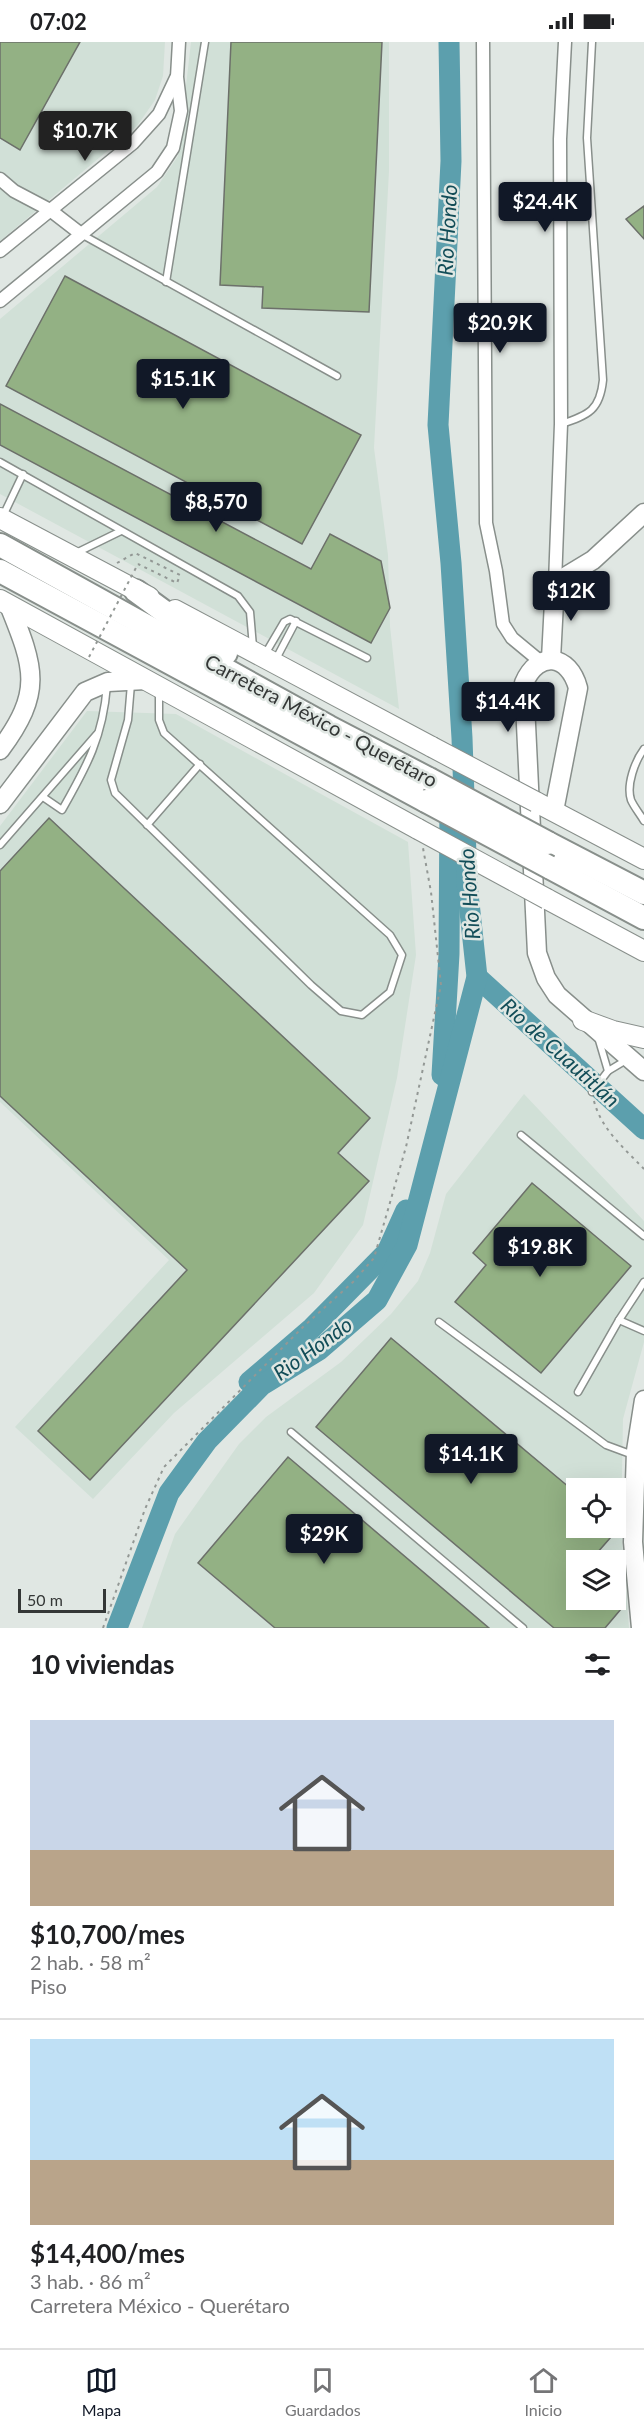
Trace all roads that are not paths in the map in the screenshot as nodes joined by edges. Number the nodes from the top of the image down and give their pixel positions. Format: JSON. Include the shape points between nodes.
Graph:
{"nodes":[{"id":1,"x":179,"y":42,"type":"edge"},
{"id":2,"x":205,"y":42,"type":"edge"},
{"id":3,"x":483,"y":42,"type":"edge"},
{"id":4,"x":565,"y":42,"type":"edge"},
{"id":5,"x":592,"y":42,"type":"edge"},
{"id":6,"x":177,"y":77,"type":"junction"},
{"id":7,"x":0,"y":179,"type":"edge"},
{"id":8,"x":50,"y":210,"type":"junction"},
{"id":9,"x":81,"y":234,"type":"junction"},
{"id":10,"x":0,"y":251,"type":"edge"},
{"id":11,"x":166,"y":282,"type":"junction"},
{"id":12,"x":0,"y":301,"type":"edge"},
{"id":13,"x":337,"y":376,"type":"dead end"},
{"id":14,"x":561,"y":424,"type":"junction"},
{"id":15,"x":0,"y":462,"type":"edge"},
{"id":16,"x":23,"y":474,"type":"junction"},
{"id":17,"x":644,"y":513,"type":"edge"},
{"id":18,"x":1,"y":518,"type":"edge"},
{"id":19,"x":121,"y":531,"type":"junction"},
{"id":20,"x":0,"y":545,"type":"edge"},
{"id":21,"x":70,"y":555,"type":"junction"},
{"id":22,"x":0,"y":571,"type":"edge"},
{"id":23,"x":555,"y":583,"type":"junction"},
{"id":24,"x":136,"y":591,"type":"junction"},
{"id":25,"x":4,"y":603,"type":"edge"},
{"id":26,"x":296,"y":621,"type":"junction"},
{"id":27,"x":264,"y":656,"type":"junction"},
{"id":28,"x":367,"y":658,"type":"dead end"},
{"id":29,"x":546,"y":660,"type":"junction"},
{"id":30,"x":108,"y":682,"type":"junction"},
{"id":31,"x":146,"y":682,"type":"junction"},
{"id":32,"x":329,"y":727,"type":"junction"},
{"id":33,"x":99,"y":731,"type":"junction"},
{"id":34,"x":644,"y":749,"type":"edge"},
{"id":35,"x":0,"y":750,"type":"edge"},
{"id":36,"x":200,"y":764,"type":"junction"},
{"id":37,"x":428,"y":790,"type":"junction"},
{"id":38,"x":43,"y":797,"type":"junction"},
{"id":39,"x":0,"y":804,"type":"edge"},
{"id":40,"x":554,"y":812,"type":"junction"},
{"id":41,"x":644,"y":821,"type":"edge"},
{"id":42,"x":147,"y":825,"type":"junction"},
{"id":43,"x":0,"y":845,"type":"edge"},
{"id":44,"x":644,"y":859,"type":"edge"},
{"id":45,"x":644,"y":893,"type":"edge"},
{"id":46,"x":644,"y":918,"type":"edge"},
{"id":47,"x":644,"y":951,"type":"edge"},
{"id":48,"x":589,"y":1025,"type":"junction"},
{"id":49,"x":644,"y":1038,"type":"edge"},
{"id":50,"x":629,"y":1058,"type":"junction"},
{"id":51,"x":644,"y":1071,"type":"edge"},
{"id":52,"x":606,"y":1074,"type":"junction"},
{"id":53,"x":592,"y":1092,"type":"road end"},
{"id":54,"x":521,"y":1135,"type":"dead end"},
{"id":55,"x":644,"y":1236,"type":"edge"},
{"id":56,"x":644,"y":1282,"type":"edge"},
{"id":57,"x":619,"y":1320,"type":"junction"},
{"id":58,"x":439,"y":1322,"type":"dead end"},
{"id":59,"x":644,"y":1331,"type":"edge"},
{"id":60,"x":578,"y":1392,"type":"dead end"},
{"id":61,"x":644,"y":1400,"type":"edge"},
{"id":62,"x":291,"y":1432,"type":"dead end"},
{"id":63,"x":636,"y":1455,"type":"junction"},
{"id":64,"x":640,"y":1572,"type":"edge"},
{"id":65,"x":523,"y":1628,"type":"edge"},
{"id":66,"x":641,"y":1628,"type":"edge"}],
"edges":[{"from":1,"to":6,"type":"street"},
{"from":2,"to":11,"type":"lane"},
{"from":3,"to":29,"type":"street","via":[[486,524],[503,624],[512,638]]},
{"from":4,"to":14,"type":"street","via":[[560,139]]},
{"from":5,"to":14,"type":"lane","via":[[587,138],[603,371],[601,397],[592,410]]},
{"from":6,"to":8,"type":"street","via":[[159,114],[133,143]]},
{"from":6,"to":9,"type":"street","via":[[182,111],[173,148],[157,172]]},
{"from":7,"to":8,"type":"street"},
{"from":8,"to":9,"type":"street"},
{"from":8,"to":10,"type":"street"},
{"from":9,"to":11,"type":"lane"},
{"from":9,"to":12,"type":"street"},
{"from":11,"to":13,"type":"lane"},
{"from":14,"to":23,"type":"street"},
{"from":15,"to":16,"type":"lane"},
{"from":16,"to":18,"type":"lane"},
{"from":16,"to":19,"type":"lane"},
{"from":17,"to":23,"type":"main road","via":[[593,560]]},
{"from":18,"to":21,"type":"main road"},
{"from":19,"to":21,"type":"lane"},
{"from":19,"to":27,"type":"lane","via":[[238,596],[250,612]]},
{"from":20,"to":32,"type":"highway","name":"Carretera México - Querétaro"},
{"from":21,"to":24,"type":"main road"},
{"from":22,"to":37,"type":"highway","name":"Carretera México - Querétaro"},
{"from":23,"to":29,"type":"main road"},
{"from":24,"to":27,"type":"main road"},
{"from":24,"to":32,"type":"highway","via":[[196,635],[310,704]]},
{"from":25,"to":31,"type":"main road"},
{"from":25,"to":35,"type":"main road","via":[[23,639],[30,669],[30,698],[18,726]]},
{"from":26,"to":27,"type":"lane"},
{"from":26,"to":27,"type":"lane","via":[[286,619]]},
{"from":26,"to":28,"type":"lane"},
{"from":27,"to":40,"type":"main road","bridge":true},
{"from":29,"to":40,"type":"main road","via":[[565,665],[574,674],[578,688]]},
{"from":29,"to":48,"type":"main road","via":[[529,671],[524,683],[537,953],[557,995]]},
{"from":30,"to":31,"type":"main road"},
{"from":30,"to":33,"type":"lane"},
{"from":30,"to":39,"type":"main road","via":[[85,692]]},
{"from":31,"to":36,"type":"lane","via":[[165,733]]},
{"from":31,"to":42,"type":"lane","via":[[128,720],[111,780],[115,793]]},
{"from":31,"to":47,"type":"main road","bridge":true},
{"from":32,"to":37,"type":"highway","name":"Carretera México - Querétaro"},
{"from":33,"to":38,"type":"lane"},
{"from":33,"to":38,"type":"lane","via":[[88,765],[62,810]]},
{"from":34,"to":41,"type":"lane","via":[[630,782],[630,799]]},
{"from":36,"to":42,"type":"lane"},
{"from":36,"to":42,"type":"lane","via":[[390,934],[402,955],[390,992],[362,1014],[341,1011]]},
{"from":37,"to":45,"type":"highway","name":"Carretera México - Querétaro","bridge":true,"via":[[548,843]]},
{"from":37,"to":46,"type":"highway","name":"Carretera México - Querétaro","bridge":true,"via":[[549,867]]},
{"from":38,"to":43,"type":"lane"},
{"from":40,"to":44,"type":"main road"},
{"from":48,"to":49,"type":"main road"},
{"from":48,"to":50,"type":"main road"},
{"from":48,"to":52,"type":"lane"},
{"from":50,"to":51,"type":"main road"},
{"from":50,"to":52,"type":"lane"},
{"from":52,"to":53,"type":"lane"},
{"from":54,"to":55,"type":"lane"},
{"from":56,"to":57,"type":"lane"},
{"from":57,"to":59,"type":"lane"},
{"from":57,"to":60,"type":"lane"},
{"from":58,"to":63,"type":"lane","via":[[606,1445]]},
{"from":61,"to":63,"type":"main road"},
{"from":62,"to":65,"type":"lane"},
{"from":63,"to":64,"type":"main road","via":[[633,1542]]},
{"from":64,"to":66,"type":"main road"}]}
